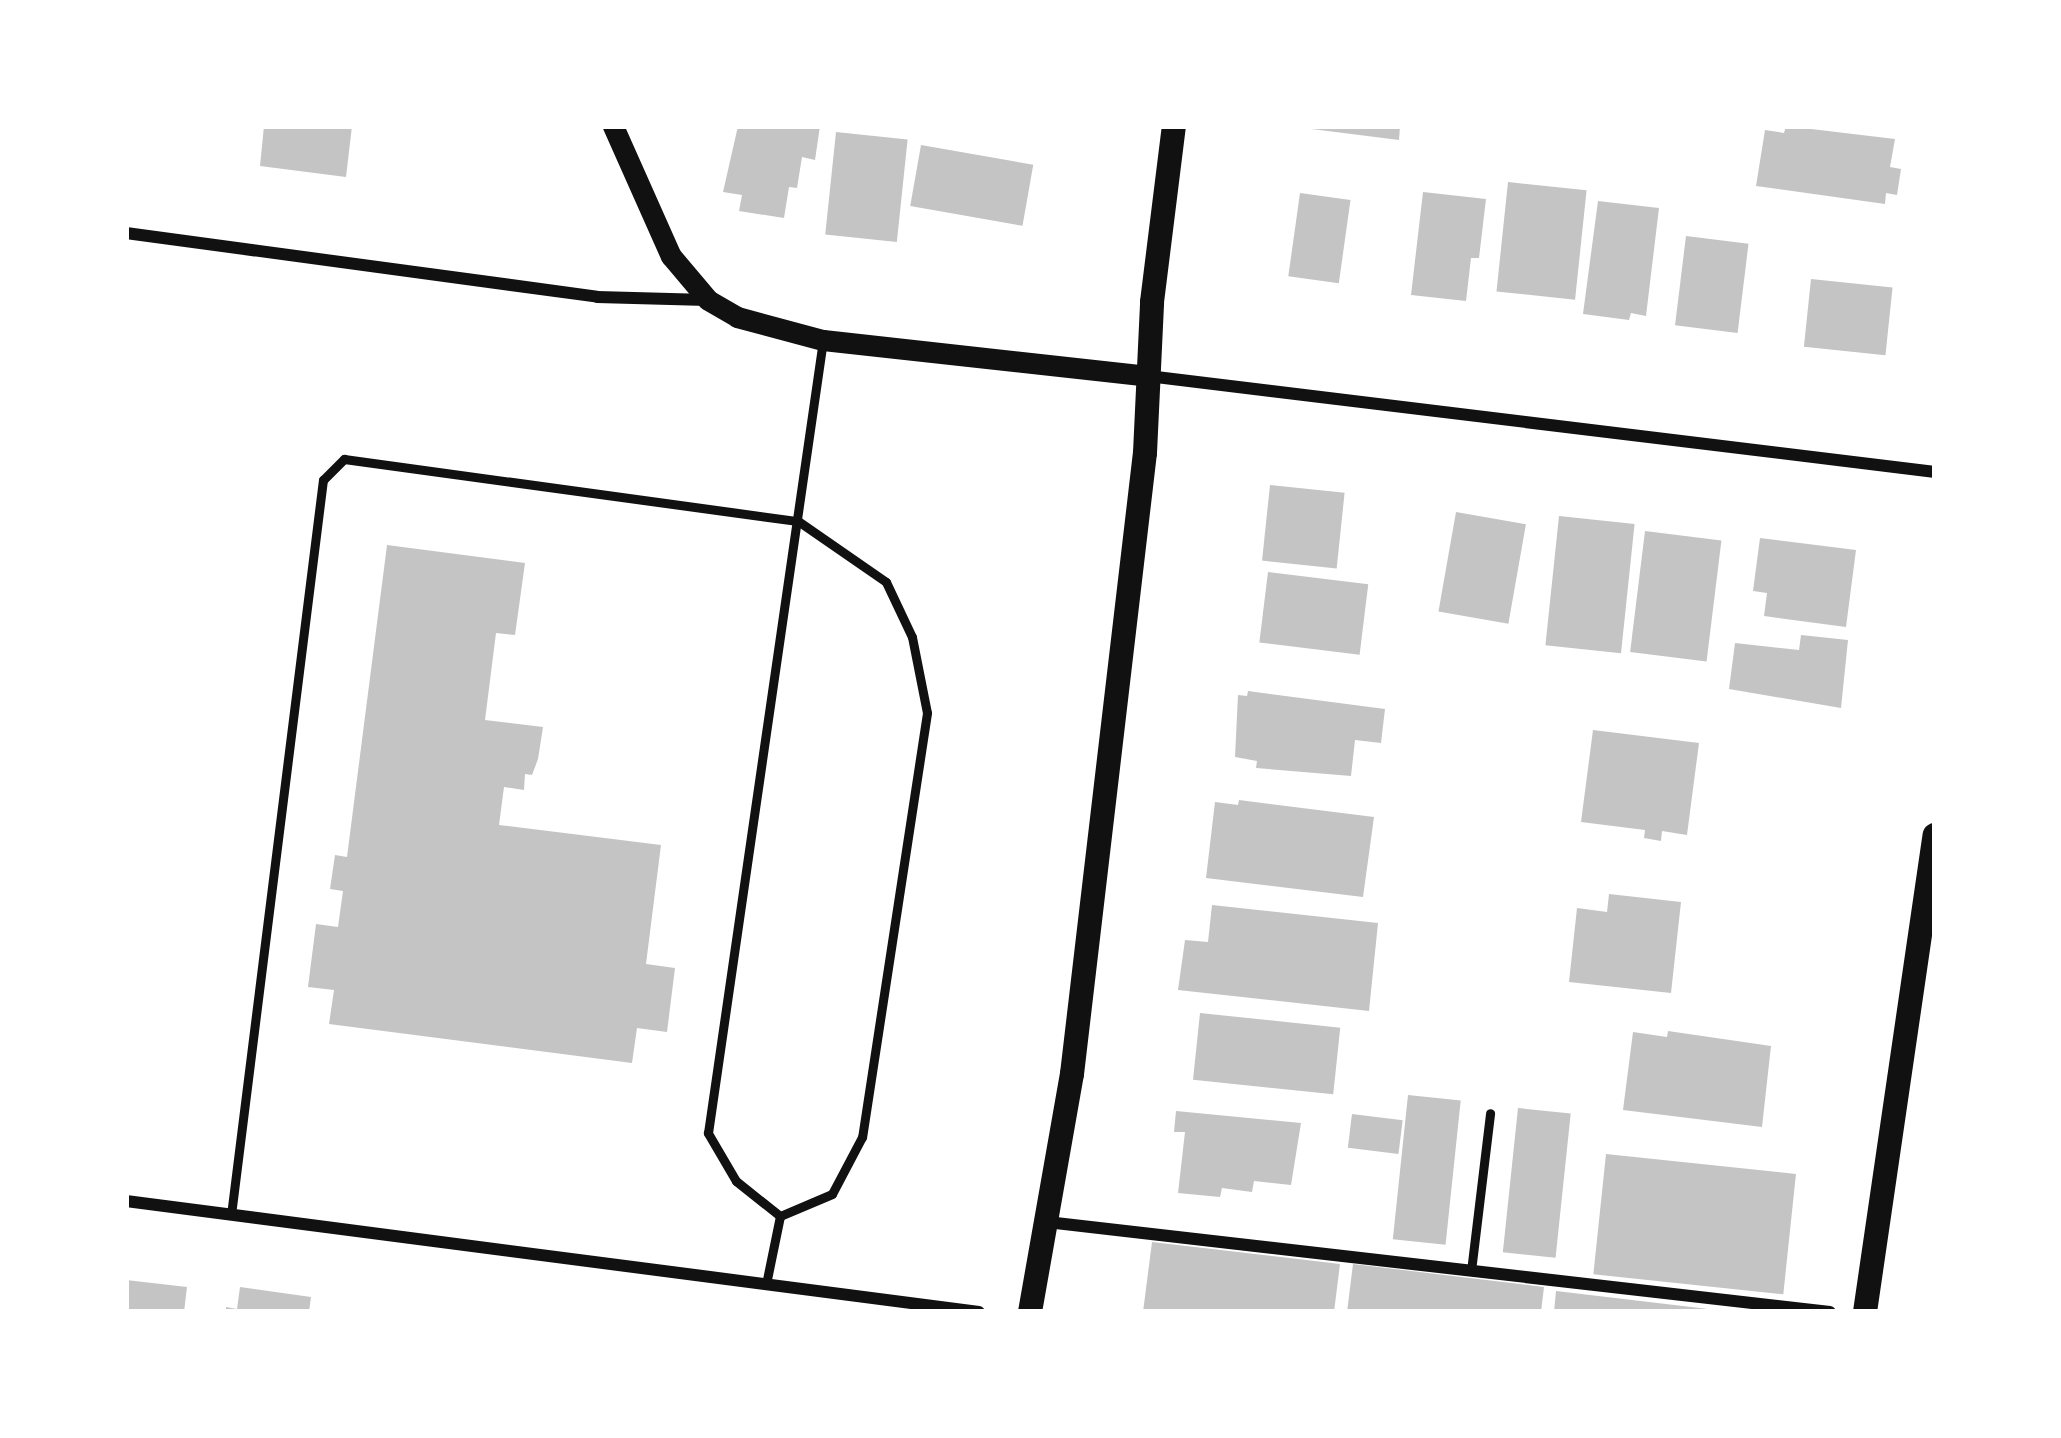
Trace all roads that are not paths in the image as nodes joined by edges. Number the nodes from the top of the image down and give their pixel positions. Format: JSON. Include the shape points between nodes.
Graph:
{"nodes":[{"id":1,"x":613,"y":126,"type":"edge"},
{"id":2,"x":1174,"y":126,"type":"edge"},
{"id":3,"x":126,"y":233,"type":"edge"},
{"id":4,"x":708,"y":300,"type":"junction"},
{"id":5,"x":823,"y":340,"type":"junction"},
{"id":6,"x":1148,"y":376,"type":"junction"},
{"id":7,"x":1935,"y":472,"type":"edge"},
{"id":8,"x":798,"y":521,"type":"junction"},
{"id":9,"x":1935,"y":835,"type":"edge"},
{"id":10,"x":1490,"y":1113,"type":"dead end"},
{"id":11,"x":126,"y":1201,"type":"edge"},
{"id":12,"x":231,"y":1215,"type":"junction"},
{"id":13,"x":780,"y":1216,"type":"junction"},
{"id":14,"x":1047,"y":1222,"type":"junction"},
{"id":15,"x":1471,"y":1271,"type":"junction"},
{"id":16,"x":766,"y":1284,"type":"junction"},
{"id":17,"x":979,"y":1312,"type":"edge"},
{"id":18,"x":1030,"y":1312,"type":"edge"},
{"id":19,"x":1830,"y":1312,"type":"edge"},
{"id":20,"x":1865,"y":1312,"type":"edge"}],
"edges":[{"from":1,"to":4,"type":"street","via":[[663,241]]},
{"from":2,"to":6,"type":"main road"},
{"from":3,"to":4,"type":"street","via":[[597,297]]},
{"from":4,"to":5,"type":"street","via":[[737,317]]},
{"from":5,"to":6,"type":"street"},
{"from":5,"to":8,"type":"lane"},
{"from":6,"to":7,"type":"street"},
{"from":6,"to":14,"type":"main road","via":[[1075,1051]]},
{"from":8,"to":12,"type":"lane","via":[[344,459],[323,480]]},
{"from":8,"to":13,"type":"lane","via":[[708,1133],[736,1181]]},
{"from":8,"to":13,"type":"lane","via":[[886,582],[912,637],[927,712],[862,1137],[832,1193]]},
{"from":9,"to":20,"type":"main road"},
{"from":10,"to":15,"type":"lane"},
{"from":11,"to":12,"type":"street"},
{"from":12,"to":16,"type":"street"},
{"from":13,"to":16,"type":"lane"},
{"from":14,"to":15,"type":"street"},
{"from":14,"to":18,"type":"main road"},
{"from":15,"to":19,"type":"street"},
{"from":16,"to":17,"type":"street"}]}
